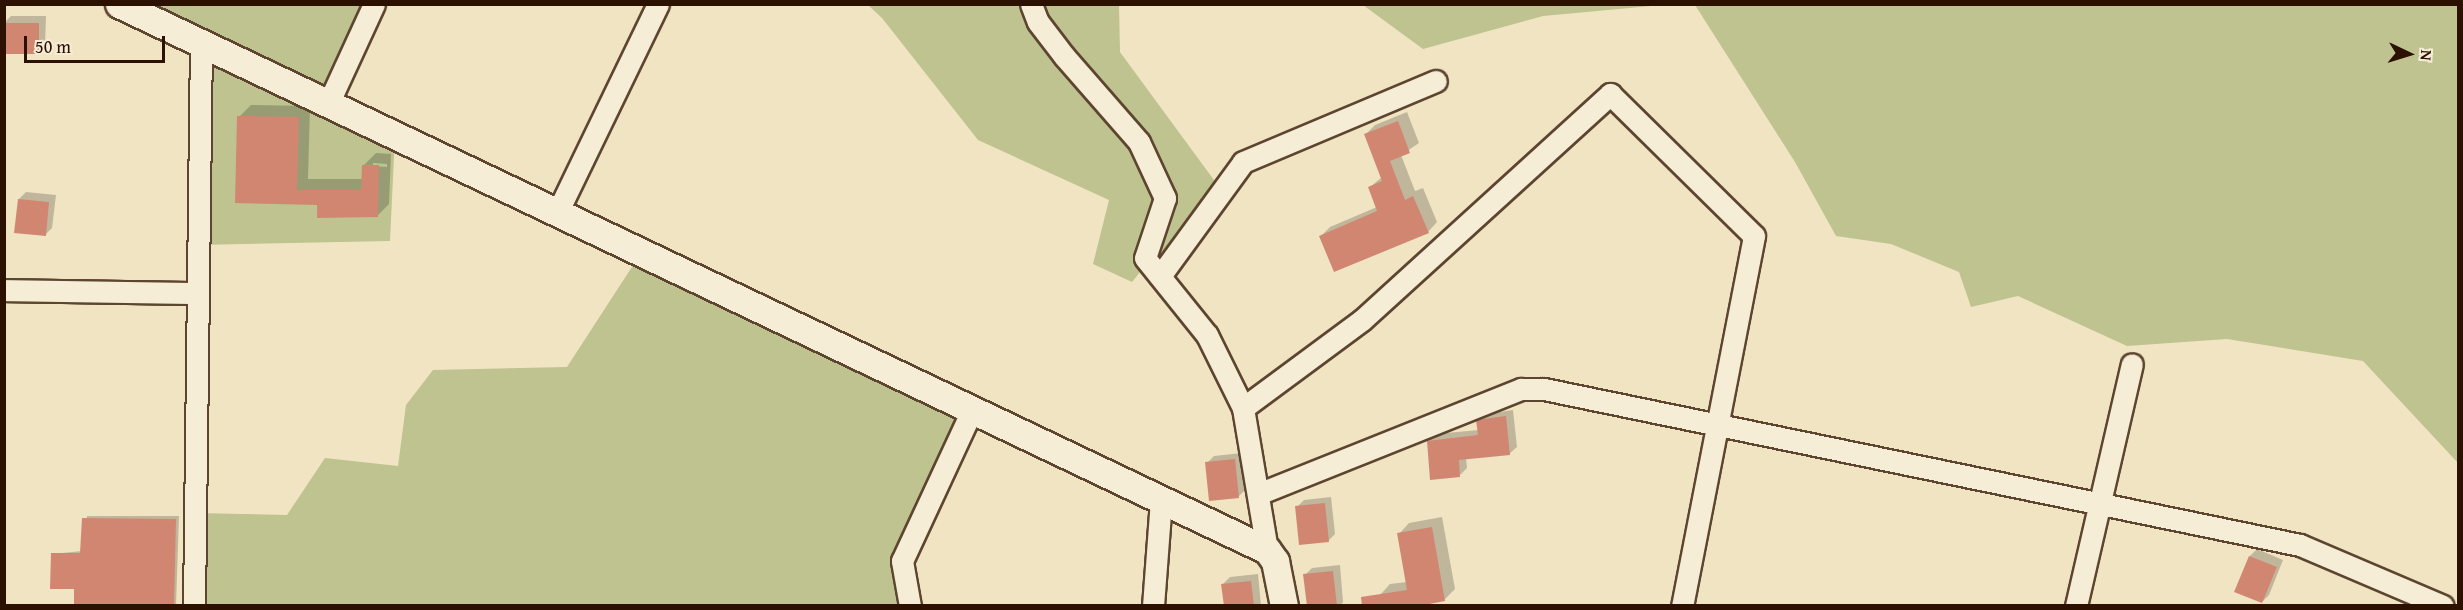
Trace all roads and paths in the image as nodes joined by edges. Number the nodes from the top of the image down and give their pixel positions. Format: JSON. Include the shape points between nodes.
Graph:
{"nodes":[{"id":1,"x":119,"y":4,"type":"edge"},
{"id":2,"x":374,"y":4,"type":"edge"},
{"id":3,"x":658,"y":4,"type":"edge"},
{"id":4,"x":1031,"y":4,"type":"edge"},
{"id":5,"x":201,"y":44,"type":"junction"},
{"id":6,"x":1436,"y":81,"type":"dead end"},
{"id":7,"x":328,"y":104,"type":"junction"},
{"id":8,"x":557,"y":213,"type":"junction"},
{"id":9,"x":1160,"y":276,"type":"junction"},
{"id":10,"x":4,"y":290,"type":"edge"},
{"id":11,"x":196,"y":293,"type":"junction"},
{"id":12,"x":2132,"y":364,"type":"dead end"},
{"id":13,"x":1243,"y":408,"type":"junction"},
{"id":14,"x":972,"y":410,"type":"junction"},
{"id":15,"x":1719,"y":427,"type":"junction"},
{"id":16,"x":1257,"y":494,"type":"junction"},
{"id":17,"x":1161,"y":499,"type":"junction"},
{"id":18,"x":2097,"y":503,"type":"junction"},
{"id":19,"x":1267,"y":550,"type":"junction"},
{"id":20,"x":194,"y":606,"type":"edge"},
{"id":21,"x":910,"y":606,"type":"edge"},
{"id":22,"x":1153,"y":606,"type":"edge"},
{"id":23,"x":1284,"y":606,"type":"edge"},
{"id":24,"x":1682,"y":606,"type":"edge"},
{"id":25,"x":2076,"y":606,"type":"edge"},
{"id":26,"x":2443,"y":606,"type":"edge"}],
"edges":[{"from":1,"to":5,"type":"street"},
{"from":2,"to":7,"type":"street"},
{"from":3,"to":8,"type":"street"},
{"from":4,"to":9,"type":"street","via":[[1038,22],[1064,56],[1139,142],[1165,198],[1145,258]]},
{"from":5,"to":7,"type":"street"},
{"from":5,"to":11,"type":"street"},
{"from":6,"to":9,"type":"street","via":[[1244,162]]},
{"from":7,"to":8,"type":"street"},
{"from":8,"to":14,"type":"street"},
{"from":9,"to":13,"type":"street","via":[[1207,335]]},
{"from":10,"to":11,"type":"street"},
{"from":11,"to":20,"type":"street"},
{"from":12,"to":18,"type":"street"},
{"from":13,"to":15,"type":"street","via":[[1362,321],[1610,94],[1754,236]]},
{"from":13,"to":16,"type":"street"},
{"from":14,"to":17,"type":"street"},
{"from":14,"to":21,"type":"street","via":[[902,561]]},
{"from":15,"to":16,"type":"street","via":[[1544,390],[1521,389]]},
{"from":15,"to":18,"type":"street"},
{"from":15,"to":24,"type":"street"},
{"from":16,"to":19,"type":"street"},
{"from":17,"to":19,"type":"street"},
{"from":17,"to":22,"type":"street"},
{"from":18,"to":25,"type":"street"},
{"from":18,"to":26,"type":"street","via":[[2300,545]]},
{"from":19,"to":23,"type":"street","via":[[1275,561]]}]}
